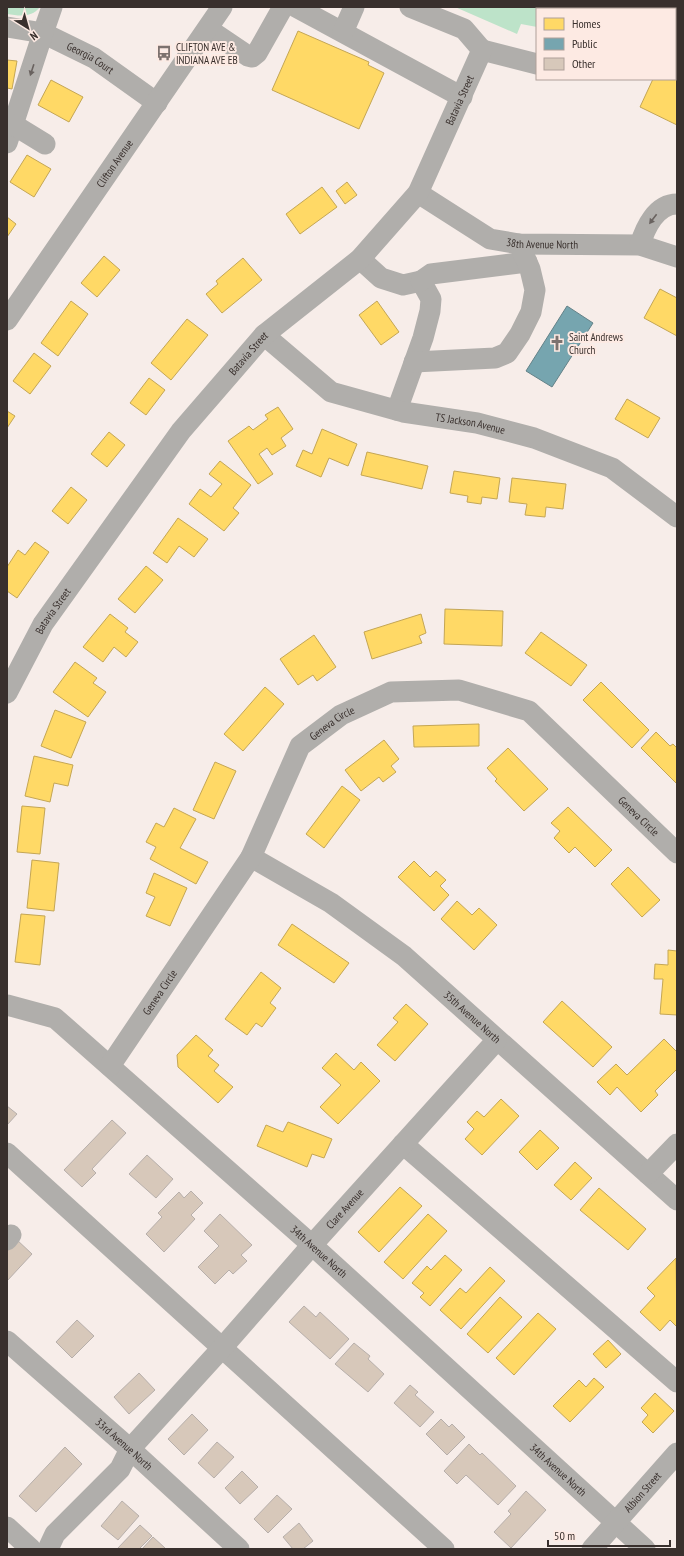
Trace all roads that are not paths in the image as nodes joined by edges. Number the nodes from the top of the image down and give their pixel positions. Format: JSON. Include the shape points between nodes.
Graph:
{"nodes":[{"id":1,"x":52,"y":7,"type":"edge"},
{"id":2,"x":222,"y":7,"type":"edge"},
{"id":3,"x":283,"y":7,"type":"edge"},
{"id":4,"x":296,"y":7,"type":"edge"},
{"id":5,"x":354,"y":7,"type":"edge"},
{"id":6,"x":410,"y":7,"type":"edge"},
{"id":7,"x":7,"y":27,"type":"edge"},
{"id":8,"x":208,"y":29,"type":"junction"},
{"id":9,"x":343,"y":32,"type":"junction"},
{"id":10,"x":43,"y":33,"type":"junction"},
{"id":11,"x":482,"y":50,"type":"junction"},
{"id":12,"x":536,"y":64,"type":"edge"},
{"id":13,"x":462,"y":97,"type":"junction"},
{"id":14,"x":157,"y":103,"type":"junction"},
{"id":15,"x":9,"y":131,"type":"edge"},
{"id":16,"x":45,"y":144,"type":"dead end"},
{"id":17,"x":418,"y":193,"type":"junction"},
{"id":18,"x":677,"y":204,"type":"edge"},
{"id":19,"x":640,"y":245,"type":"junction"},
{"id":20,"x":523,"y":253,"type":"junction"},
{"id":21,"x":677,"y":257,"type":"edge"},
{"id":22,"x":360,"y":259,"type":"junction"},
{"id":23,"x":421,"y":281,"type":"junction"},
{"id":24,"x":7,"y":320,"type":"edge"},
{"id":25,"x":264,"y":335,"type":"junction"},
{"id":26,"x":414,"y":362,"type":"junction"},
{"id":27,"x":398,"y":410,"type":"junction"},
{"id":28,"x":677,"y":517,"type":"edge"},
{"id":29,"x":7,"y":693,"type":"edge"},
{"id":30,"x":677,"y":853,"type":"edge"},
{"id":31,"x":251,"y":857,"type":"junction"},
{"id":32,"x":7,"y":1005,"type":"edge"},
{"id":33,"x":496,"y":1040,"type":"junction"},
{"id":34,"x":110,"y":1066,"type":"junction"},
{"id":35,"x":403,"y":1144,"type":"junction"},
{"id":36,"x":677,"y":1144,"type":"edge"},
{"id":37,"x":7,"y":1153,"type":"edge"},
{"id":38,"x":648,"y":1174,"type":"junction"},
{"id":39,"x":677,"y":1200,"type":"edge"},
{"id":40,"x":312,"y":1245,"type":"junction"},
{"id":41,"x":7,"y":1340,"type":"edge"},
{"id":42,"x":222,"y":1348,"type":"junction"},
{"id":43,"x":677,"y":1382,"type":"edge"},
{"id":44,"x":130,"y":1449,"type":"junction"},
{"id":45,"x":677,"y":1453,"type":"edge"},
{"id":46,"x":615,"y":1523,"type":"junction"},
{"id":47,"x":7,"y":1527,"type":"edge"},
{"id":48,"x":32,"y":1549,"type":"edge"},
{"id":49,"x":48,"y":1549,"type":"edge"},
{"id":50,"x":240,"y":1549,"type":"edge"},
{"id":51,"x":444,"y":1549,"type":"edge"},
{"id":52,"x":592,"y":1549,"type":"edge"},
{"id":53,"x":645,"y":1549,"type":"edge"}],
"edges":[{"from":1,"to":10,"type":"street"},
{"from":2,"to":8,"type":"street","name":"Clifton Avenue"},
{"from":3,"to":8,"type":"street","via":[[252,57]]},
{"from":4,"to":9,"type":"street"},
{"from":5,"to":9,"type":"street"},
{"from":6,"to":11,"type":"street","via":[[464,29]]},
{"from":7,"to":10,"type":"street","name":"Georgia Court"},
{"from":8,"to":14,"type":"street","name":"Clifton Avenue"},
{"from":9,"to":13,"type":"street"},
{"from":10,"to":14,"type":"street","name":"Georgia Court","via":[[94,58]]},
{"from":10,"to":15,"type":"street","one_way":true},
{"from":11,"to":12,"type":"street"},
{"from":11,"to":13,"type":"street","name":"Batavia Street"},
{"from":13,"to":17,"type":"street","name":"Batavia Street"},
{"from":14,"to":24,"type":"street","name":"Clifton Avenue"},
{"from":15,"to":16,"type":"street"},
{"from":17,"to":20,"type":"street","name":"38th Avenue North","via":[[490,239]]},
{"from":17,"to":22,"type":"street","name":"Batavia Street"},
{"from":18,"to":19,"type":"street","one_way":true,"via":[[660,210],[644,230]]},
{"from":19,"to":20,"type":"street","name":"38th Avenue North"},
{"from":19,"to":21,"type":"street","name":"38th Avenue North"},
{"from":20,"to":23,"type":"street","via":[[431,274]]},
{"from":20,"to":26,"type":"street","via":[[535,290],[531,312],[507,353],[495,358]]},
{"from":22,"to":23,"type":"street","via":[[381,278],[403,285]]},
{"from":22,"to":25,"type":"street","name":"Batavia Street"},
{"from":23,"to":26,"type":"street","via":[[431,299],[430,311]]},
{"from":25,"to":27,"type":"street","name":"TS Jackson Avenue","via":[[331,392]]},
{"from":25,"to":29,"type":"street","name":"Batavia Street","via":[[180,431],[43,624]]},
{"from":26,"to":27,"type":"street"},
{"from":27,"to":28,"type":"street","name":"TS Jackson Avenue","via":[[477,423],[534,438],[612,468]]},
{"from":30,"to":31,"type":"street","name":"Geneva Circle","via":[[529,711],[459,690],[391,692],[341,715],[300,746]]},
{"from":31,"to":33,"type":"street","name":"35th Avenue North","via":[[330,903],[404,956]]},
{"from":31,"to":34,"type":"street","name":"Geneva Circle"},
{"from":32,"to":34,"type":"street","name":"34th Avenue North","via":[[55,1018]]},
{"from":33,"to":35,"type":"street","name":"Clare Avenue"},
{"from":33,"to":38,"type":"street","name":"35th Avenue North"},
{"from":34,"to":40,"type":"street","name":"34th Avenue North"},
{"from":35,"to":40,"type":"street","name":"Clare Avenue"},
{"from":35,"to":43,"type":"street"},
{"from":36,"to":38,"type":"street"},
{"from":37,"to":42,"type":"street"},
{"from":38,"to":39,"type":"street","name":"35th Avenue North"},
{"from":40,"to":42,"type":"street","name":"Clare Avenue"},
{"from":40,"to":46,"type":"street","name":"34th Avenue North"},
{"from":41,"to":44,"type":"street","name":"33rd Avenue North"},
{"from":42,"to":44,"type":"street","name":"Clare Avenue"},
{"from":42,"to":51,"type":"street"},
{"from":44,"to":49,"type":"street","name":"Clare Avenue","via":[[120,1469],[55,1534]]},
{"from":44,"to":50,"type":"street","name":"33rd Avenue North"},
{"from":45,"to":46,"type":"street","name":"Albion Street"},
{"from":46,"to":52,"type":"street","name":"Albion Street"},
{"from":46,"to":53,"type":"street","name":"34th Avenue North"},
{"from":47,"to":48,"type":"street"}]}
